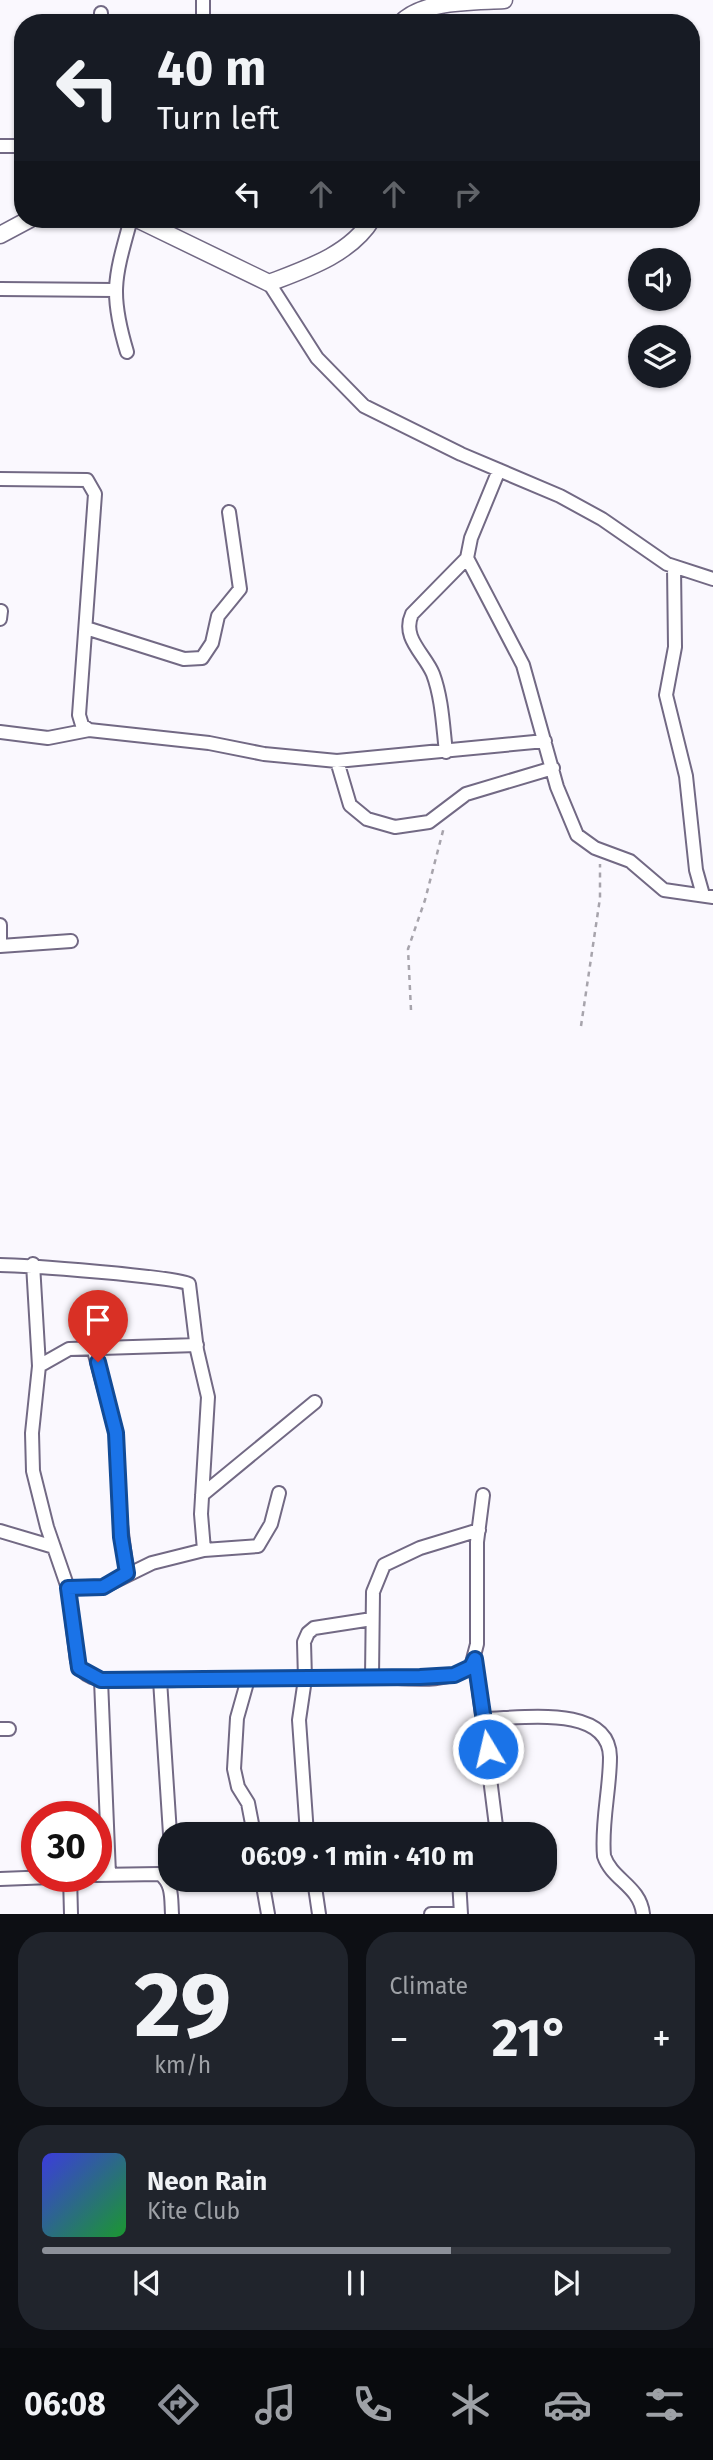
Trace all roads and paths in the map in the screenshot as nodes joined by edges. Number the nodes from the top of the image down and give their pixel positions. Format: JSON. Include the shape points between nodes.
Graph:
{"nodes":[{"id":1,"x":504,"y":0,"type":"edge"},
{"id":2,"x":414,"y":4,"type":"edge"},
{"id":3,"x":128,"y":228,"type":"edge"},
{"id":4,"x":171,"y":228,"type":"edge"},
{"id":5,"x":365,"y":228,"type":"edge"},
{"id":6,"x":269,"y":283,"type":"junction"},
{"id":7,"x":0,"y":289,"type":"edge"},
{"id":8,"x":114,"y":290,"type":"junction"},
{"id":9,"x":127,"y":352,"type":"dead end"},
{"id":10,"x":499,"y":470,"type":"junction"},
{"id":11,"x":0,"y":479,"type":"edge"},
{"id":12,"x":229,"y":512,"type":"dead end"},
{"id":13,"x":467,"y":558,"type":"junction"},
{"id":14,"x":674,"y":567,"type":"junction"},
{"id":15,"x":713,"y":579,"type":"edge"},
{"id":16,"x":1,"y":611,"type":"edge"},
{"id":17,"x":0,"y":619,"type":"edge"},
{"id":18,"x":86,"y":628,"type":"junction"},
{"id":19,"x":89,"y":730,"type":"junction"},
{"id":20,"x":0,"y":732,"type":"edge"},
{"id":21,"x":545,"y":741,"type":"junction"},
{"id":22,"x":446,"y":752,"type":"junction"},
{"id":23,"x":337,"y":761,"type":"junction"},
{"id":24,"x":553,"y":768,"type":"junction"},
{"id":25,"x":449,"y":807,"type":"junction"},
{"id":26,"x":594,"y":848,"type":"junction"},
{"id":27,"x":708,"y":896,"type":"edge"},
{"id":28,"x":0,"y":925,"type":"edge"},
{"id":29,"x":71,"y":941,"type":"dead end"},
{"id":30,"x":0,"y":946,"type":"edge"},
{"id":31,"x":411,"y":1010,"type":"dead end"},
{"id":32,"x":580,"y":1026,"type":"dead end"},
{"id":33,"x":33,"y":1264,"type":"junction"},
{"id":34,"x":0,"y":1265,"type":"edge"},
{"id":35,"x":197,"y":1345,"type":"junction"},
{"id":36,"x":93,"y":1347,"type":"junction"},
{"id":37,"x":39,"y":1366,"type":"junction"},
{"id":38,"x":315,"y":1402,"type":"dead end"},
{"id":39,"x":279,"y":1493,"type":"dead end"},
{"id":40,"x":483,"y":1495,"type":"dead end"},
{"id":41,"x":202,"y":1496,"type":"junction"},
{"id":42,"x":479,"y":1530,"type":"junction"},
{"id":43,"x":0,"y":1531,"type":"edge"},
{"id":44,"x":54,"y":1547,"type":"junction"},
{"id":45,"x":204,"y":1550,"type":"junction"},
{"id":46,"x":127,"y":1573,"type":"junction"},
{"id":47,"x":68,"y":1588,"type":"junction"},
{"id":48,"x":372,"y":1619,"type":"junction"},
{"id":49,"x":475,"y":1659,"type":"junction"},
{"id":50,"x":372,"y":1677,"type":"junction"},
{"id":51,"x":248,"y":1679,"type":"junction"},
{"id":52,"x":305,"y":1679,"type":"junction"},
{"id":53,"x":101,"y":1680,"type":"junction"},
{"id":54,"x":160,"y":1680,"type":"junction"},
{"id":55,"x":483,"y":1720,"type":"junction"},
{"id":56,"x":102,"y":1801,"type":"edge"},
{"id":57,"x":169,"y":1822,"type":"edge"},
{"id":58,"x":252,"y":1822,"type":"edge"},
{"id":59,"x":306,"y":1822,"type":"edge"},
{"id":60,"x":496,"y":1822,"type":"edge"},
{"id":61,"x":112,"y":1874,"type":"edge"},
{"id":62,"x":158,"y":1874,"type":"edge"},
{"id":63,"x":21,"y":1878,"type":"edge"},
{"id":64,"x":0,"y":1879,"type":"edge"},
{"id":65,"x":70,"y":1892,"type":"edge"},
{"id":66,"x":169,"y":1892,"type":"edge"},
{"id":67,"x":264,"y":1892,"type":"edge"},
{"id":68,"x":316,"y":1892,"type":"edge"},
{"id":69,"x":459,"y":1892,"type":"edge"},
{"id":70,"x":71,"y":1914,"type":"edge"},
{"id":71,"x":172,"y":1914,"type":"edge"},
{"id":72,"x":268,"y":1914,"type":"edge"},
{"id":73,"x":319,"y":1914,"type":"edge"},
{"id":74,"x":431,"y":1914,"type":"edge"},
{"id":75,"x":458,"y":1914,"type":"edge"},
{"id":76,"x":643,"y":1914,"type":"edge"}],
"edges":[{"from":1,"to":2,"type":"street"},
{"from":3,"to":8,"type":"street"},
{"from":4,"to":6,"type":"street"},
{"from":5,"to":6,"type":"street","via":[[353,242]]},
{"from":6,"to":10,"type":"street","via":[[317,358],[353,398]]},
{"from":7,"to":8,"type":"street"},
{"from":8,"to":9,"type":"street"},
{"from":10,"to":13,"type":"street"},
{"from":10,"to":14,"type":"street","via":[[603,519]]},
{"from":11,"to":18,"type":"street","via":[[80,480],[92,485]]},
{"from":12,"to":18,"type":"street","via":[[240,589],[218,616],[212,643],[202,658],[184,659]]},
{"from":13,"to":21,"type":"street","via":[[523,665]]},
{"from":13,"to":22,"type":"street","via":[[408,621],[413,642],[435,681]]},
{"from":14,"to":15,"type":"street"},
{"from":14,"to":27,"type":"street","via":[[676,626],[666,695],[686,776],[696,870]]},
{"from":16,"to":17,"type":"street"},
{"from":18,"to":19,"type":"street","via":[[79,715]]},
{"from":19,"to":20,"type":"street","via":[[48,738]]},
{"from":19,"to":23,"type":"street"},
{"from":21,"to":22,"type":"street"},
{"from":21,"to":24,"type":"street"},
{"from":22,"to":23,"type":"street"},
{"from":23,"to":25,"type":"street","via":[[351,805],[379,825],[417,826]]},
{"from":24,"to":25,"type":"street","via":[[466,794]]},
{"from":24,"to":26,"type":"street","via":[[572,827]]},
{"from":25,"to":31,"type":"path","via":[[408,949]]},
{"from":26,"to":27,"type":"street","via":[[630,861],[664,890]]},
{"from":26,"to":32,"type":"path","via":[[601,870],[600,898]]},
{"from":28,"to":30,"type":"street"},
{"from":29,"to":30,"type":"street"},
{"from":33,"to":34,"type":"street"},
{"from":33,"to":35,"type":"street","via":[[185,1280],[192,1291]]},
{"from":33,"to":37,"type":"street"},
{"from":35,"to":36,"type":"street"},
{"from":35,"to":41,"type":"street","via":[[208,1397]]},
{"from":36,"to":37,"type":"street","via":[[69,1349]]},
{"from":36,"to":46,"type":"street","via":[[116,1433]]},
{"from":37,"to":44,"type":"street","via":[[33,1471]]},
{"from":38,"to":41,"type":"street"},
{"from":39,"to":45,"type":"street","via":[[271,1524],[258,1546]]},
{"from":40,"to":42,"type":"street"},
{"from":41,"to":45,"type":"street"},
{"from":42,"to":48,"type":"street","via":[[419,1548],[384,1565],[373,1592]]},
{"from":42,"to":49,"type":"street"},
{"from":43,"to":44,"type":"street"},
{"from":44,"to":47,"type":"street"},
{"from":45,"to":46,"type":"street"},
{"from":46,"to":47,"type":"street","via":[[103,1587]]},
{"from":47,"to":53,"type":"street","via":[[79,1668]]},
{"from":48,"to":50,"type":"street"},
{"from":48,"to":52,"type":"street","via":[[323,1625],[308,1633]]},
{"from":49,"to":50,"type":"street","via":[[471,1667],[454,1675]]},
{"from":49,"to":55,"type":"street"},
{"from":50,"to":52,"type":"street"},
{"from":51,"to":52,"type":"street"},
{"from":51,"to":54,"type":"street"},
{"from":51,"to":58,"type":"street","via":[[237,1718],[234,1769]]},
{"from":52,"to":59,"type":"street","via":[[299,1733]]},
{"from":53,"to":54,"type":"street"},
{"from":53,"to":56,"type":"street"},
{"from":54,"to":57,"type":"street"},
{"from":55,"to":60,"type":"street"},
{"from":55,"to":76,"type":"street","via":[[565,1717],[584,1722],[604,1738],[610,1759],[604,1856],[607,1865],[638,1894]]},
{"from":61,"to":62,"type":"street"},
{"from":63,"to":64,"type":"street"},
{"from":65,"to":70,"type":"street"},
{"from":66,"to":71,"type":"street"},
{"from":67,"to":72,"type":"street"},
{"from":68,"to":73,"type":"street"},
{"from":69,"to":75,"type":"street"},
{"from":74,"to":75,"type":"street"}]}
